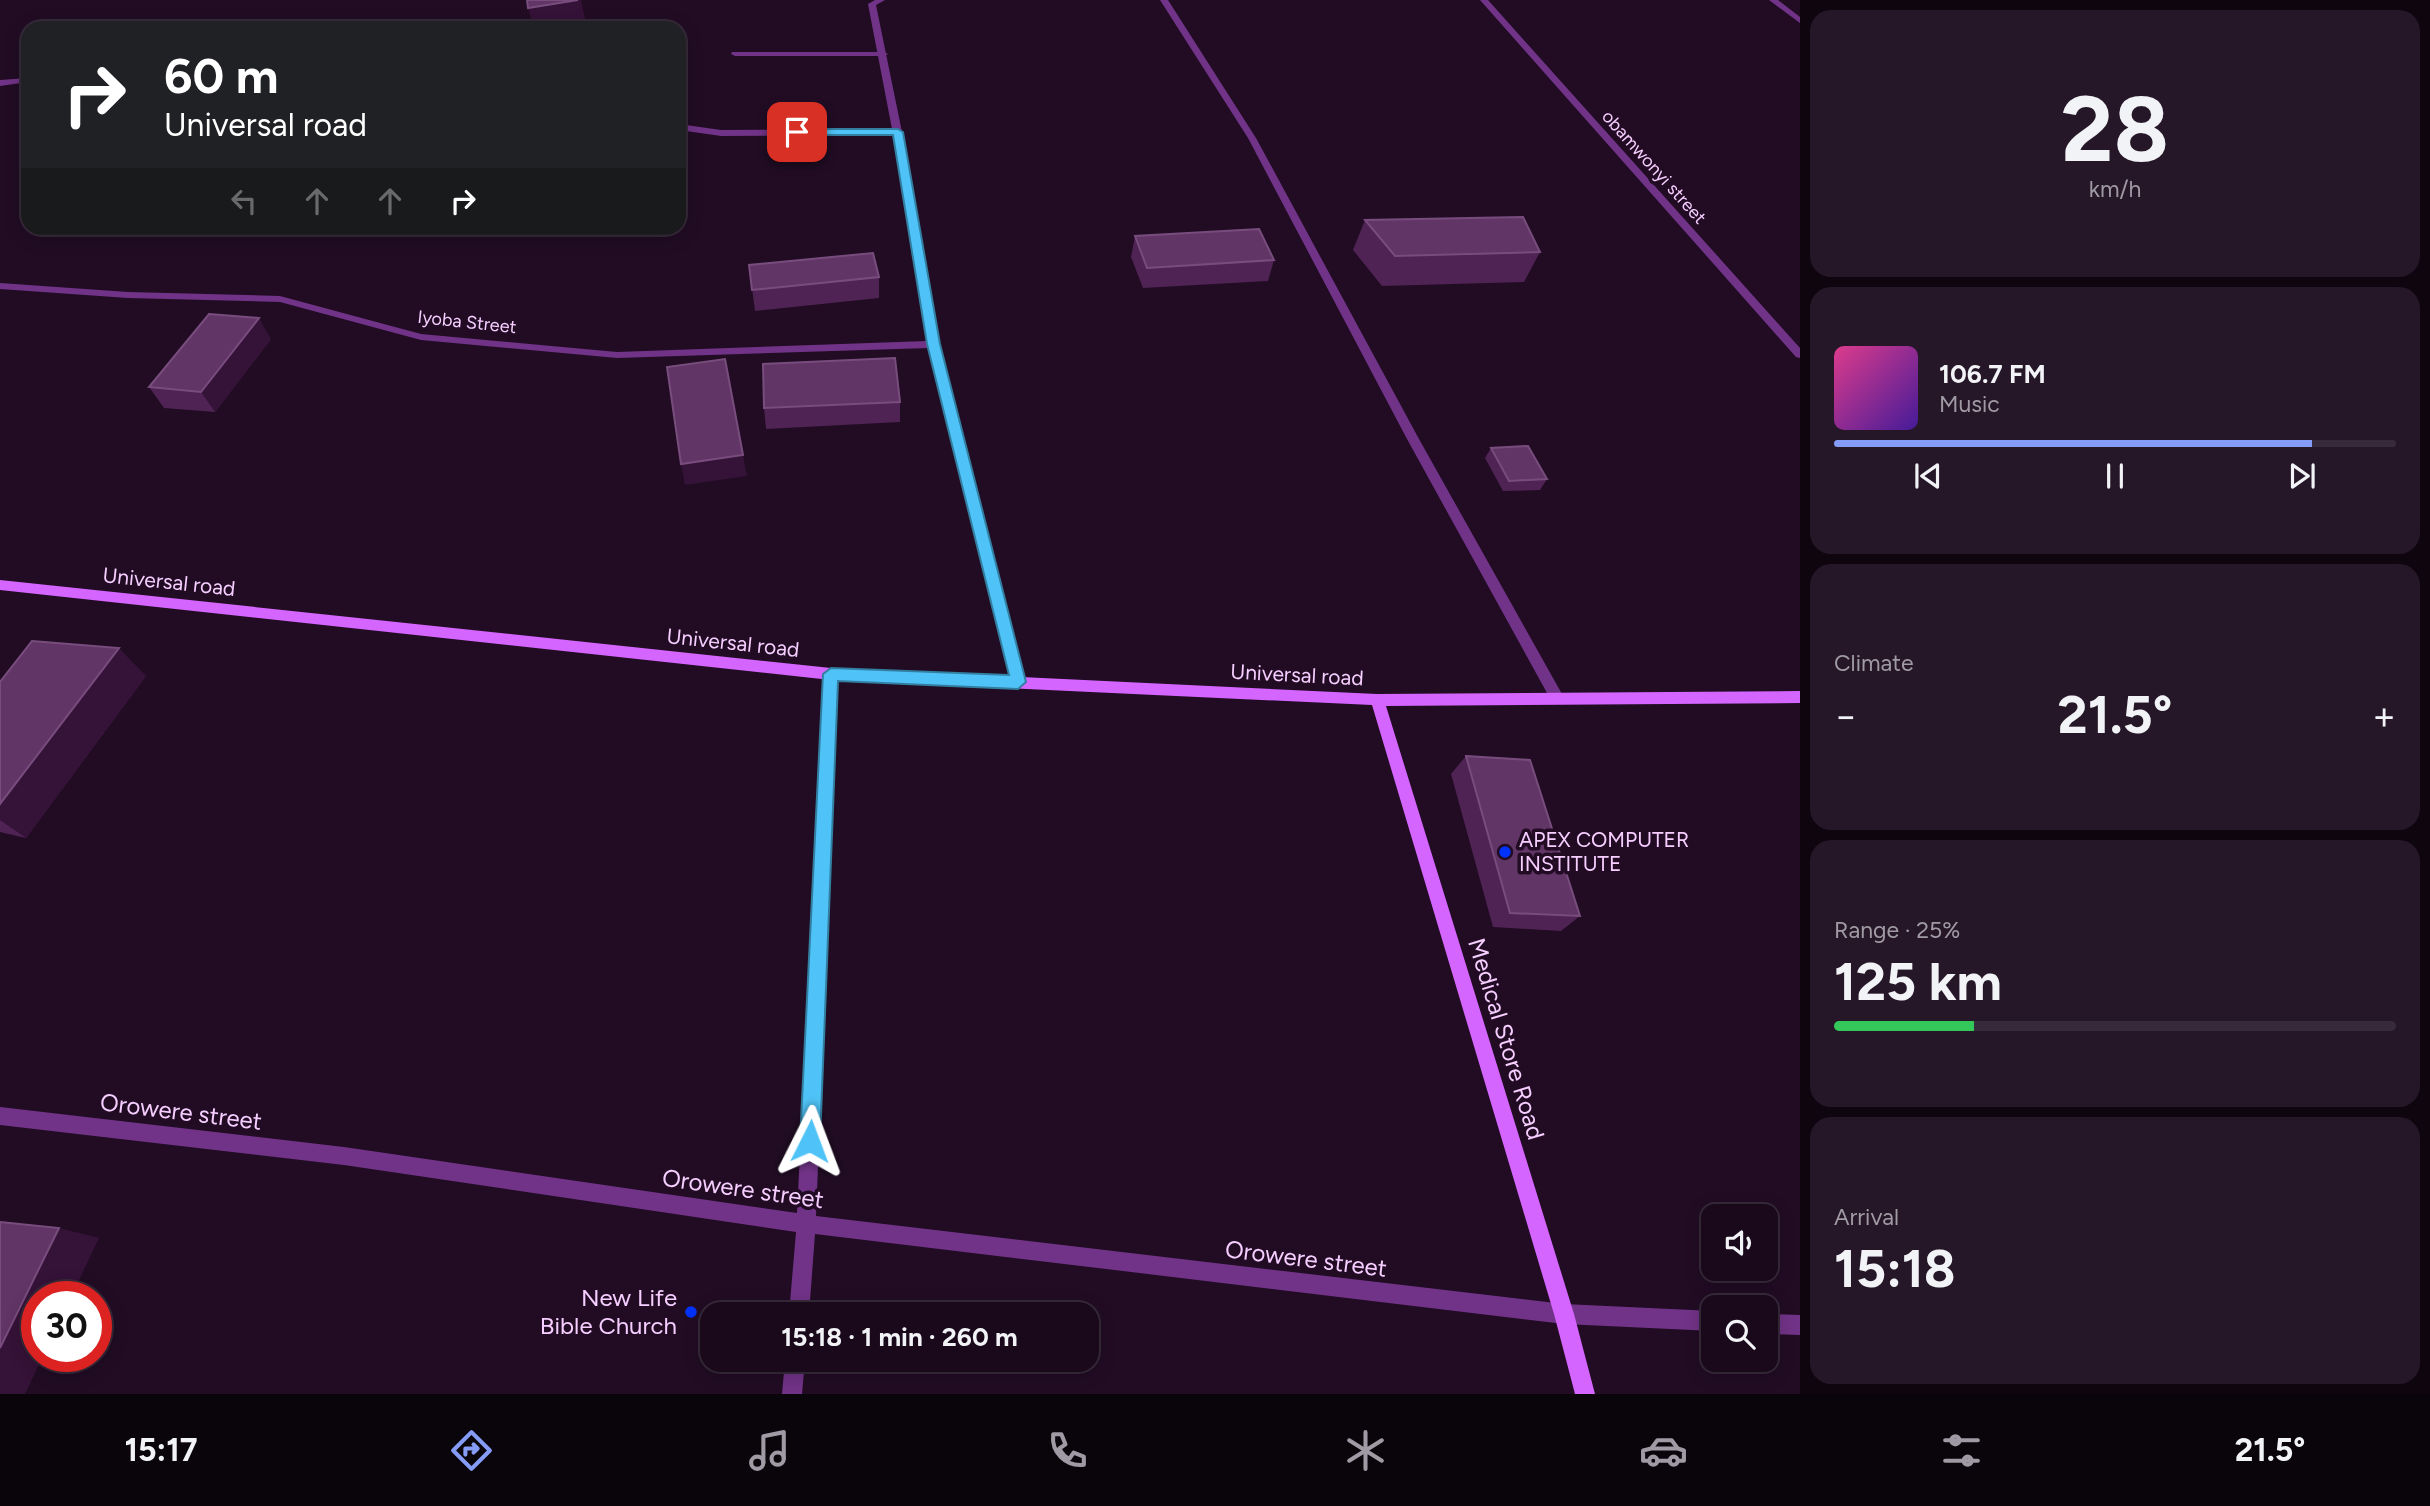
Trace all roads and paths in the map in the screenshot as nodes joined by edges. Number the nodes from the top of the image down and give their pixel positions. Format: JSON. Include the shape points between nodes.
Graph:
{"nodes":[{"id":1,"x":1164,"y":0,"type":"edge"},
{"id":2,"x":1484,"y":0,"type":"edge"},
{"id":3,"x":1773,"y":0,"type":"edge"},
{"id":4,"x":877,"y":2,"type":"edge"},
{"id":5,"x":1800,"y":21,"type":"edge"},
{"id":6,"x":735,"y":54,"type":"dead end"},
{"id":7,"x":884,"y":54,"type":"junction"},
{"id":8,"x":21,"y":81,"type":"edge"},
{"id":9,"x":0,"y":83,"type":"edge"},
{"id":10,"x":686,"y":128,"type":"edge"},
{"id":11,"x":898,"y":132,"type":"junction"},
{"id":12,"x":0,"y":286,"type":"edge"},
{"id":13,"x":933,"y":344,"type":"junction"},
{"id":14,"x":1800,"y":355,"type":"edge"},
{"id":15,"x":0,"y":584,"type":"edge"},
{"id":16,"x":831,"y":674,"type":"junction"},
{"id":17,"x":1018,"y":682,"type":"junction"},
{"id":18,"x":1800,"y":697,"type":"edge"},
{"id":19,"x":1558,"y":698,"type":"junction"},
{"id":20,"x":1377,"y":699,"type":"junction"},
{"id":21,"x":0,"y":1116,"type":"edge"},
{"id":22,"x":806,"y":1224,"type":"junction"},
{"id":23,"x":800,"y":1302,"type":"edge"},
{"id":24,"x":1564,"y":1314,"type":"junction"},
{"id":25,"x":1701,"y":1320,"type":"edge"},
{"id":26,"x":1778,"y":1324,"type":"edge"},
{"id":27,"x":1800,"y":1325,"type":"edge"},
{"id":28,"x":794,"y":1372,"type":"edge"},
{"id":29,"x":792,"y":1394,"type":"edge"},
{"id":30,"x":1585,"y":1394,"type":"edge"}],
"edges":[{"from":1,"to":19,"type":"street","via":[[1252,138]]},
{"from":2,"to":14,"type":"street","name":"obamwonyi street"},
{"from":3,"to":5,"type":"street"},
{"from":4,"to":7,"type":"street"},
{"from":6,"to":7,"type":"street"},
{"from":7,"to":11,"type":"street"},
{"from":8,"to":9,"type":"street"},
{"from":10,"to":11,"type":"street","via":[[721,133]]},
{"from":11,"to":13,"type":"street"},
{"from":12,"to":13,"type":"street","name":"Iyoba Street","via":[[280,299],[421,337],[617,355]]},
{"from":13,"to":17,"type":"street"},
{"from":15,"to":16,"type":"street","name":"Universal road"},
{"from":16,"to":17,"type":"street","name":"Universal road"},
{"from":16,"to":22,"type":"street"},
{"from":17,"to":20,"type":"street","name":"Universal road"},
{"from":18,"to":19,"type":"street","name":"Universal road"},
{"from":19,"to":20,"type":"street","name":"Universal road"},
{"from":20,"to":24,"type":"street","name":"Medical Store Road"},
{"from":21,"to":22,"type":"street","name":"Orowere street","via":[[344,1156]]},
{"from":22,"to":23,"type":"street"},
{"from":22,"to":24,"type":"street","name":"Orowere street"},
{"from":24,"to":25,"type":"street","name":"Orowere street"},
{"from":24,"to":30,"type":"street","name":"Medical Store Road"},
{"from":26,"to":27,"type":"street"},
{"from":28,"to":29,"type":"street"}]}
